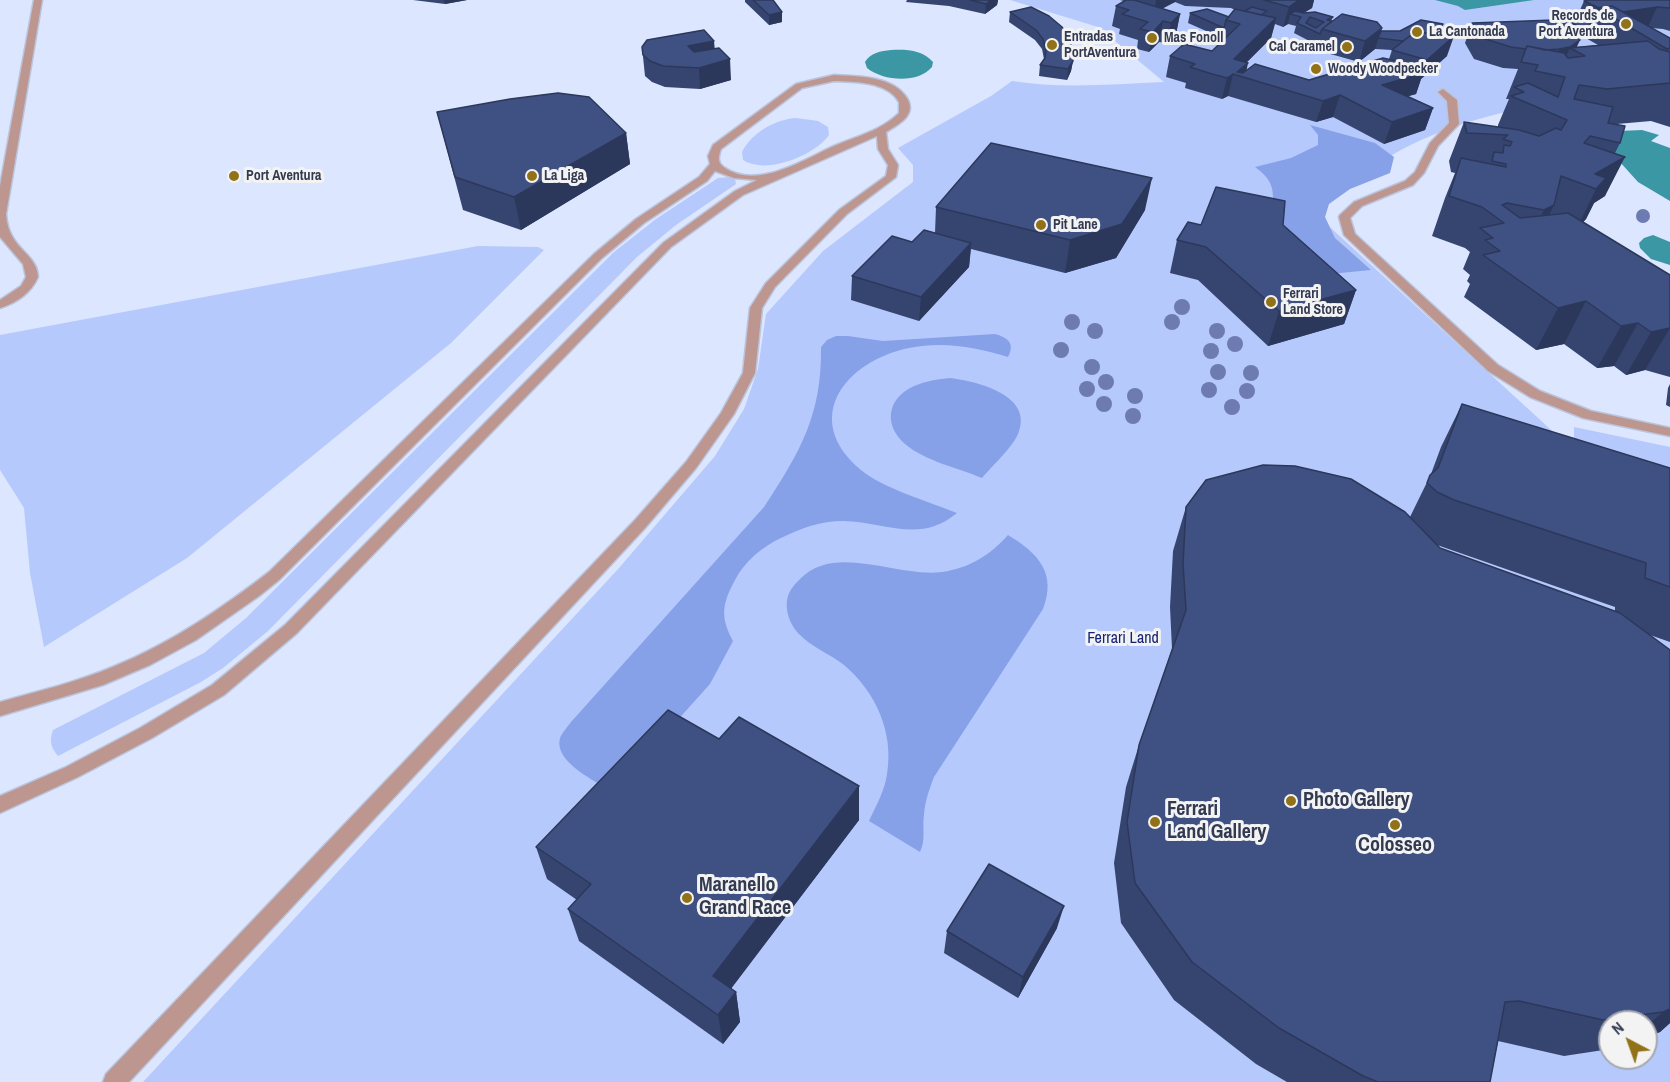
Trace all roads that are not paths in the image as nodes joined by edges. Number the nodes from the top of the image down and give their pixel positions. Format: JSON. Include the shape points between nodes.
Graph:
{"nodes":[{"id":1,"x":38,"y":0,"type":"edge"},
{"id":2,"x":1443,"y":92,"type":"dead end"},
{"id":3,"x":881,"y":129,"type":"junction"},
{"id":4,"x":715,"y":164,"type":"junction"},
{"id":5,"x":776,"y":175,"type":"junction"},
{"id":6,"x":0,"y":304,"type":"edge"},
{"id":7,"x":1670,"y":432,"type":"edge"},
{"id":8,"x":2,"y":708,"type":"edge"},
{"id":9,"x":0,"y":805,"type":"edge"},
{"id":10,"x":114,"y":1082,"type":"edge"}],
"edges":[{"from":1,"to":6,"type":"lane","via":[[1,210],[6,240],[28,263],[32,277],[21,293]]},
{"from":2,"to":7,"type":"lane","via":[[1452,100],[1454,124],[1409,183],[1358,204],[1344,217],[1350,236],[1493,368],[1518,384],[1588,415]]},
{"from":3,"to":4,"type":"lane","via":[[905,110],[902,97],[894,91],[856,79],[809,82],[717,147],[712,156]]},
{"from":3,"to":5,"type":"lane"},
{"from":3,"to":10,"type":"lane","via":[[883,149],[893,165],[891,177],[843,212],[770,285],[756,308],[749,373],[692,465]]},
{"from":4,"to":5,"type":"lane","via":[[739,176]]},
{"from":4,"to":8,"type":"lane","via":[[703,179],[640,221],[598,256],[274,576],[241,603],[146,660],[97,680]]},
{"from":5,"to":9,"type":"lane","via":[[739,193],[667,245],[291,628],[218,690],[90,763]]}]}
